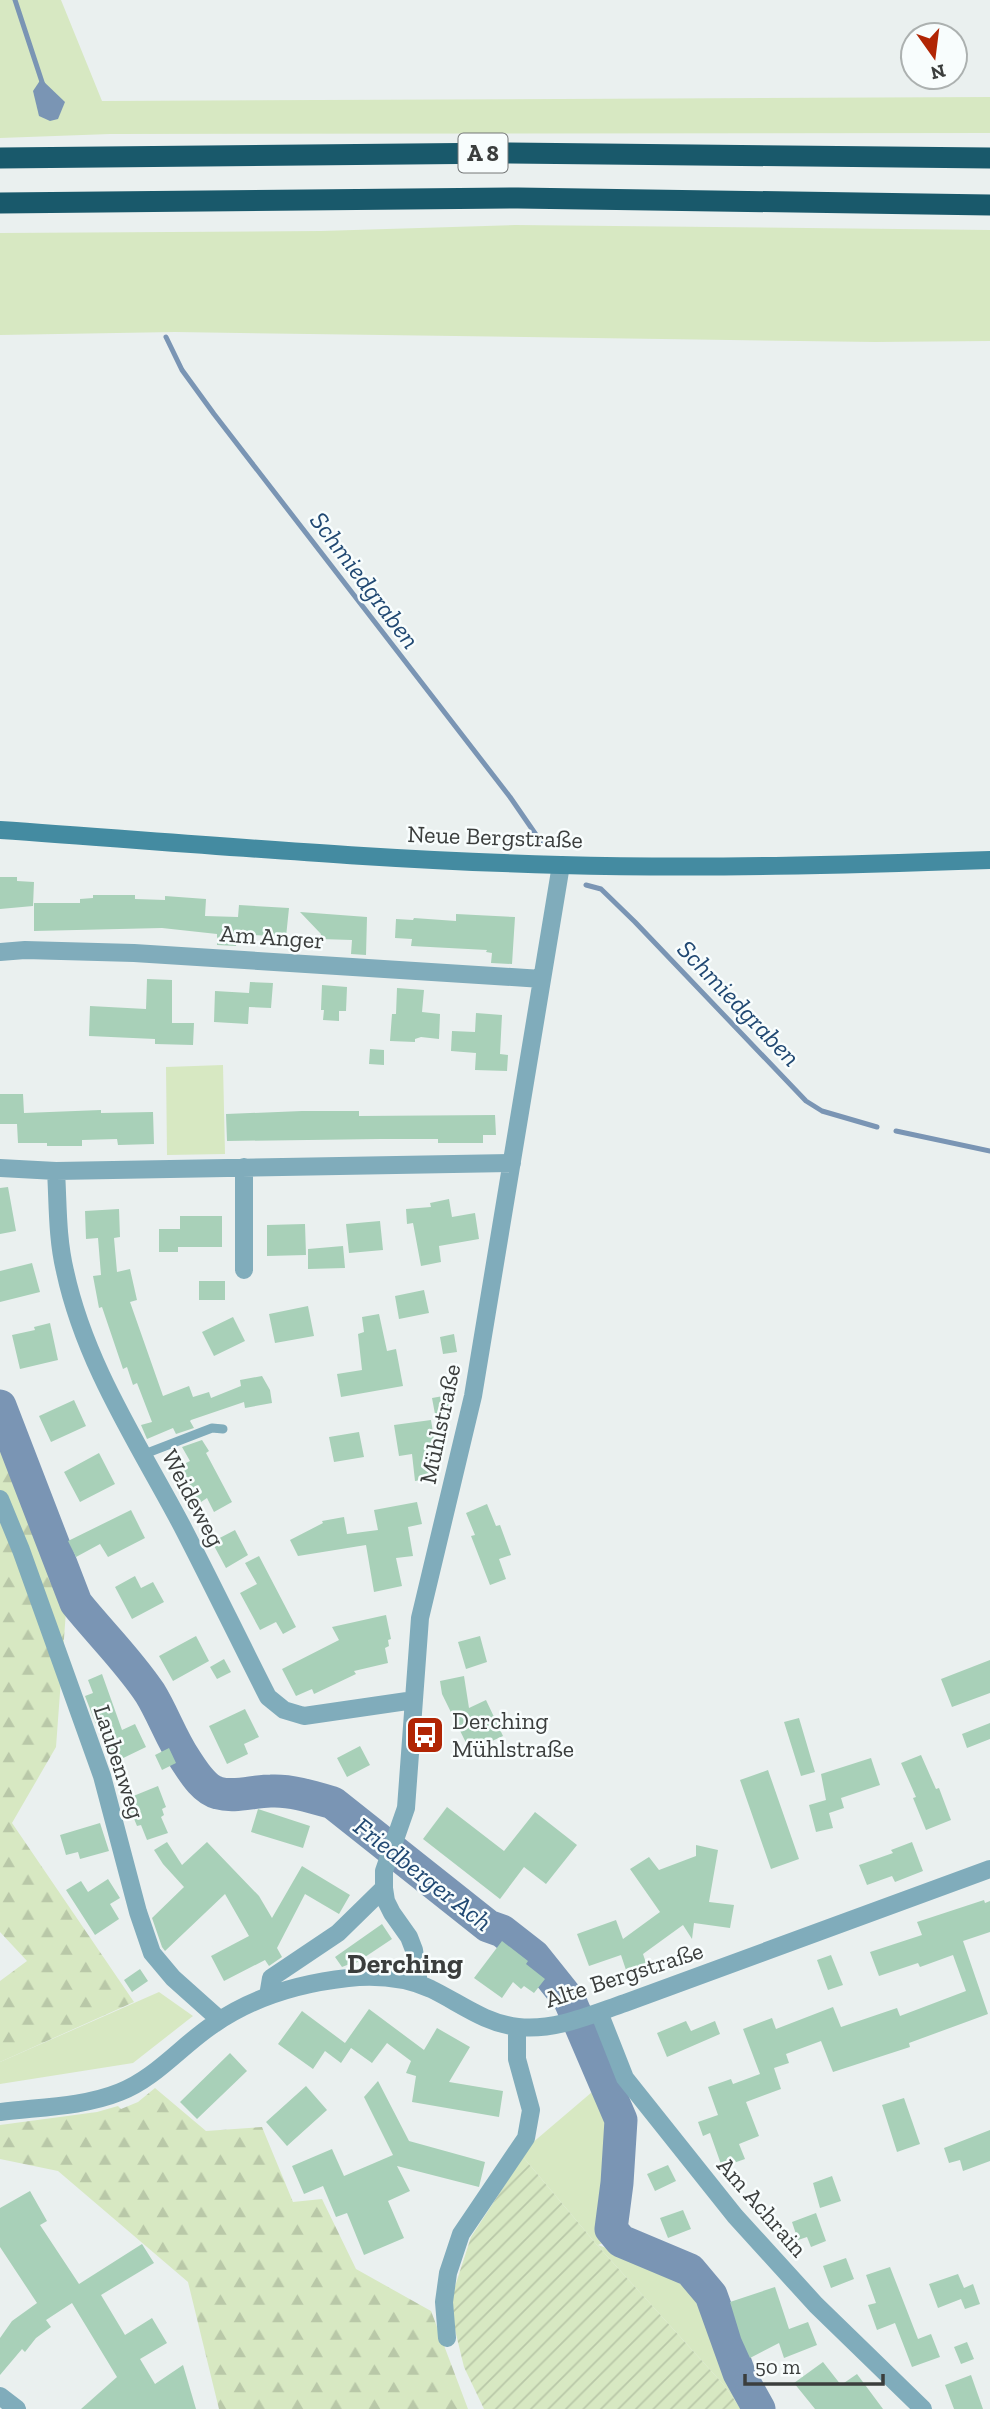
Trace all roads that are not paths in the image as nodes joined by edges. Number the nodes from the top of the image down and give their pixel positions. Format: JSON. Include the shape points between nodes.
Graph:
{"nodes":[{"id":1,"x":0,"y":158,"type":"edge"},
{"id":2,"x":990,"y":158,"type":"edge"},
{"id":3,"x":0,"y":204,"type":"edge"},
{"id":4,"x":990,"y":205,"type":"edge"},
{"id":5,"x":0,"y":830,"type":"edge"},
{"id":6,"x":990,"y":860,"type":"edge"},
{"id":7,"x":561,"y":865,"type":"junction"},
{"id":8,"x":0,"y":952,"type":"edge"},
{"id":9,"x":542,"y":979,"type":"junction"},
{"id":10,"x":512,"y":1163,"type":"junction"},
{"id":11,"x":244,"y":1167,"type":"junction"},
{"id":12,"x":0,"y":1168,"type":"edge"},
{"id":13,"x":56,"y":1171,"type":"junction"},
{"id":14,"x":244,"y":1270,"type":"dead end"},
{"id":15,"x":223,"y":1429,"type":"dead end"},
{"id":16,"x":142,"y":1455,"type":"junction"},
{"id":17,"x":0,"y":1499,"type":"edge"},
{"id":18,"x":414,"y":1700,"type":"junction"},
{"id":19,"x":990,"y":1869,"type":"edge"},
{"id":20,"x":384,"y":1888,"type":"junction"},
{"id":21,"x":419,"y":1984,"type":"junction"},
{"id":22,"x":268,"y":1996,"type":"junction"},
{"id":23,"x":594,"y":2013,"type":"junction"},
{"id":24,"x":220,"y":2020,"type":"junction"},
{"id":25,"x":517,"y":2027,"type":"junction"},
{"id":26,"x":0,"y":2112,"type":"edge"},
{"id":27,"x":447,"y":2337,"type":"dead end"},
{"id":28,"x":0,"y":2396,"type":"edge"},
{"id":29,"x":17,"y":2409,"type":"edge"},
{"id":30,"x":923,"y":2409,"type":"edge"}],
"edges":[{"from":1,"to":2,"type":"highway","number":"A 8","via":[[510,153]]},
{"from":3,"to":4,"type":"highway","number":"A 8","via":[[518,198]]},
{"from":5,"to":7,"type":"main road","name":"Neue Bergstraße"},
{"from":6,"to":7,"type":"main road","name":"Neue Bergstraße"},
{"from":7,"to":9,"type":"street","name":"Mühlstraße"},
{"from":8,"to":9,"type":"street","name":"Am Anger","via":[[134,953]]},
{"from":9,"to":10,"type":"street","name":"Mühlstraße"},
{"from":10,"to":11,"type":"street"},
{"from":10,"to":18,"type":"street","name":"Mühlstraße","via":[[473,1396],[420,1618]]},
{"from":11,"to":13,"type":"street"},
{"from":11,"to":14,"type":"street"},
{"from":12,"to":13,"type":"street"},
{"from":13,"to":16,"type":"street","name":"Weideweg","via":[[60,1248],[70,1294],[107,1390]]},
{"from":15,"to":16,"type":"lane","via":[[212,1428]]},
{"from":16,"to":18,"type":"street","name":"Weideweg","via":[[268,1697],[284,1710],[304,1716]]},
{"from":17,"to":24,"type":"street","name":"Laubenweg","via":[[102,1776],[152,1953]]},
{"from":18,"to":20,"type":"street","name":"Mühlstraße","via":[[406,1808],[384,1871]]},
{"from":19,"to":23,"type":"street","name":"Alte Bergstraße"},
{"from":20,"to":21,"type":"street","via":[[392,1913],[414,1950]]},
{"from":20,"to":22,"type":"street","via":[[338,1933],[271,1978]]},
{"from":21,"to":22,"type":"street","name":"Alte Bergstraße","via":[[374,1975]]},
{"from":21,"to":25,"type":"street","name":"Alte Bergstraße","via":[[472,2013]]},
{"from":22,"to":24,"type":"street","name":"Alte Bergstraße"},
{"from":23,"to":25,"type":"street","name":"Alte Bergstraße","via":[[544,2027]]},
{"from":23,"to":30,"type":"street","name":"Am Achrain","via":[[625,2078],[735,2216],[816,2305]]},
{"from":24,"to":26,"type":"street","name":"Alte Bergstraße","via":[[160,2068],[121,2092]]},
{"from":25,"to":27,"type":"street","via":[[517,2059],[531,2110],[526,2138],[461,2234],[444,2302]]},
{"from":28,"to":29,"type":"street"}]}
